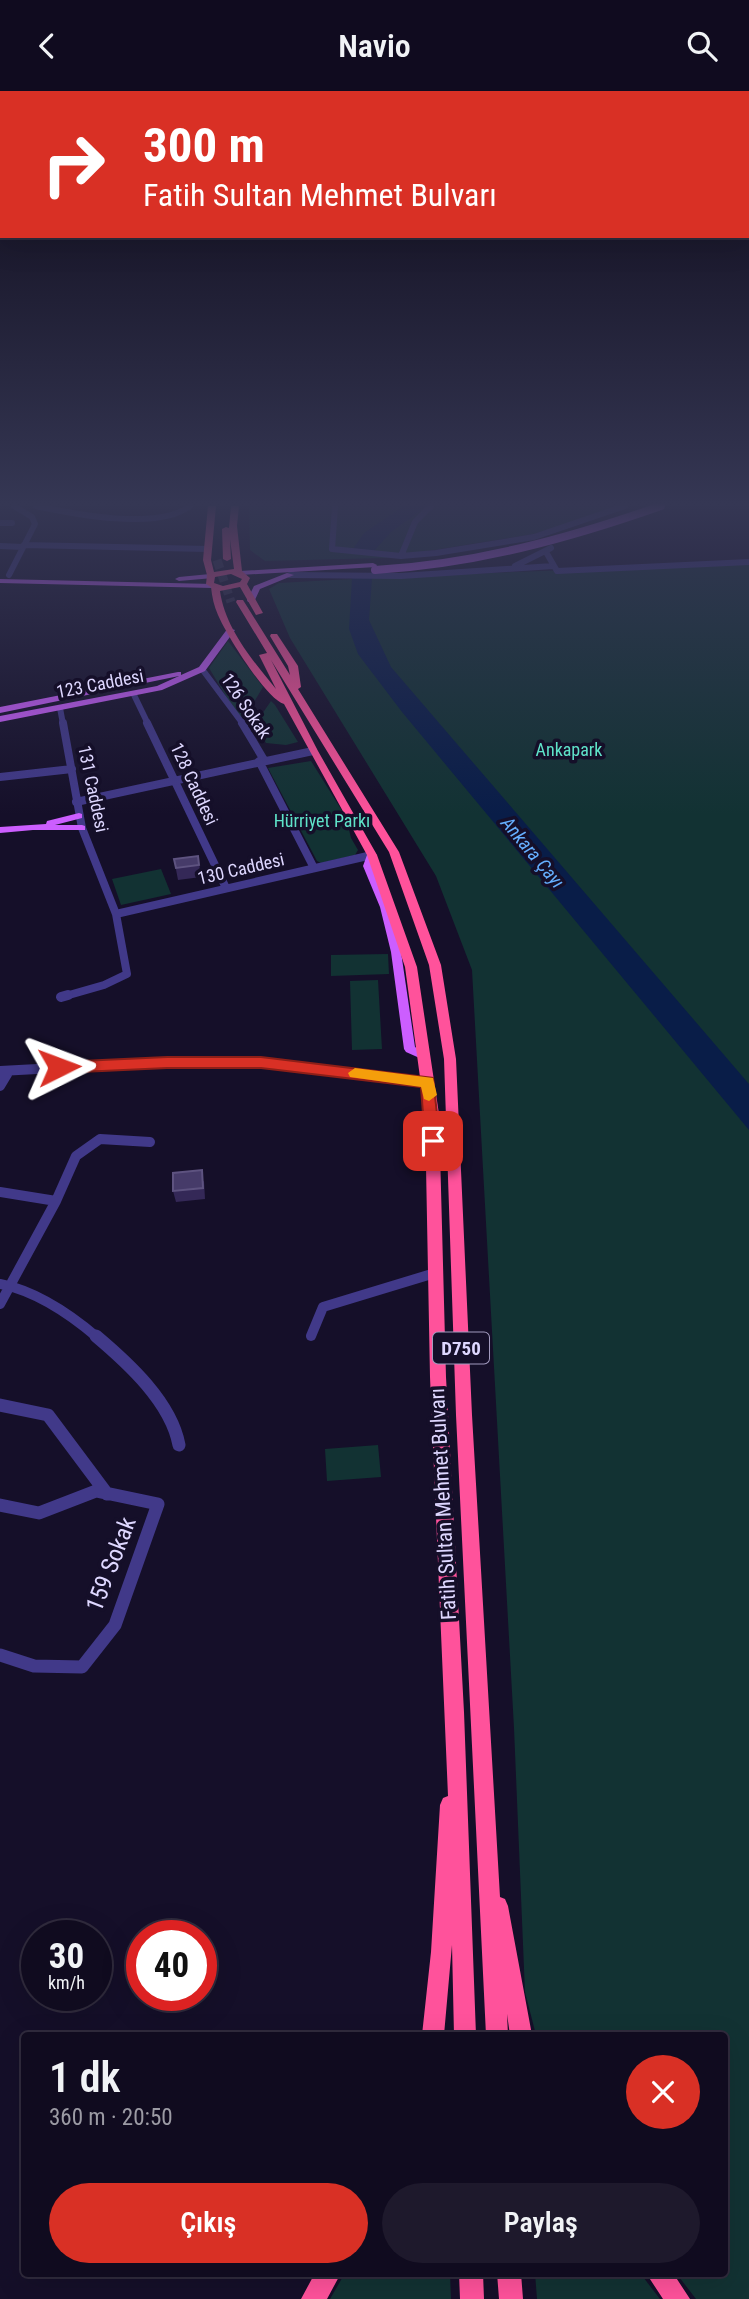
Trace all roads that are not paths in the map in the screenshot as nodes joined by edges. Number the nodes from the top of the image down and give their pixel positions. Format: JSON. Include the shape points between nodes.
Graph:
{"nodes":[{"id":1,"x":221,"y":609,"type":"tunnel mouth"},
{"id":2,"x":244,"y":609,"type":"tunnel mouth"},
{"id":3,"x":245,"y":609,"type":"tunnel mouth"},
{"id":4,"x":231,"y":630,"type":"junction"},
{"id":5,"x":202,"y":669,"type":"junction"},
{"id":6,"x":134,"y":695,"type":"junction"},
{"id":7,"x":295,"y":703,"type":"junction"},
{"id":8,"x":60,"y":708,"type":"junction"},
{"id":9,"x":0,"y":710,"type":"edge"},
{"id":10,"x":0,"y":719,"type":"edge"},
{"id":11,"x":313,"y":751,"type":"junction"},
{"id":12,"x":261,"y":761,"type":"junction"},
{"id":13,"x":72,"y":769,"type":"junction"},
{"id":14,"x":0,"y":778,"type":"edge"},
{"id":15,"x":175,"y":779,"type":"junction"},
{"id":16,"x":76,"y":802,"type":"junction"},
{"id":17,"x":79,"y":816,"type":"junction"},
{"id":18,"x":33,"y":827,"type":"junction"},
{"id":19,"x":82,"y":828,"type":"junction"},
{"id":20,"x":0,"y":830,"type":"edge"},
{"id":21,"x":373,"y":855,"type":"junction"},
{"id":22,"x":314,"y":868,"type":"junction"},
{"id":23,"x":226,"y":888,"type":"junction"},
{"id":24,"x":116,"y":914,"type":"junction"},
{"id":25,"x":61,"y":997,"type":"dead end"},
{"id":26,"x":4,"y":1071,"type":"edge"},
{"id":27,"x":428,"y":1082,"type":"junction"},
{"id":28,"x":0,"y":1086,"type":"edge"},
{"id":29,"x":150,"y":1142,"type":"dead end"},
{"id":30,"x":0,"y":1192,"type":"edge"},
{"id":31,"x":56,"y":1201,"type":"junction"},
{"id":32,"x":435,"y":1273,"type":"junction"},
{"id":33,"x":5,"y":1285,"type":"edge"},
{"id":34,"x":0,"y":1304,"type":"edge"},
{"id":35,"x":311,"y":1336,"type":"dead end"},
{"id":36,"x":0,"y":1405,"type":"edge"},
{"id":37,"x":178,"y":1445,"type":"dead end"},
{"id":38,"x":107,"y":1494,"type":"junction"},
{"id":39,"x":0,"y":1505,"type":"edge"},
{"id":40,"x":0,"y":1655,"type":"edge"},
{"id":41,"x":455,"y":1712,"type":"junction"},
{"id":42,"x":487,"y":1840,"type":"junction"},
{"id":43,"x":433,"y":2032,"type":"edge"},
{"id":44,"x":465,"y":2032,"type":"edge"},
{"id":45,"x":497,"y":2032,"type":"edge"},
{"id":46,"x":520,"y":2032,"type":"edge"},
{"id":47,"x":327,"y":2277,"type":"edge"},
{"id":48,"x":471,"y":2277,"type":"edge"},
{"id":49,"x":509,"y":2277,"type":"edge"},
{"id":50,"x":661,"y":2277,"type":"edge"},
{"id":51,"x":313,"y":2299,"type":"edge"},
{"id":52,"x":472,"y":2299,"type":"edge"},
{"id":53,"x":511,"y":2299,"type":"edge"},
{"id":54,"x":678,"y":2299,"type":"edge"}],
"edges":[{"from":1,"to":4,"type":"highway"},
{"from":2,"to":7,"type":"highway","name":"Fatih Sultan Mehmet Bulvarı","number":"D750","via":[[258,642]]},
{"from":3,"to":7,"type":"highway","name":"Fatih Sultan Mehmet Bulvarı","number":"D750"},
{"from":4,"to":5,"type":"main road","name":"123 Caddesi"},
{"from":4,"to":7,"type":"highway","via":[[270,689]]},
{"from":5,"to":6,"type":"main road","name":"123 Caddesi"},
{"from":5,"to":9,"type":"main road","name":"123 Caddesi"},
{"from":5,"to":12,"type":"street","name":"126 Sokak","via":[[244,726]]},
{"from":6,"to":8,"type":"main road","name":"123 Caddesi"},
{"from":6,"to":15,"type":"street","name":"128 Caddesi"},
{"from":7,"to":11,"type":"highway","name":"Fatih Sultan Mehmet Bulvarı","number":"D750"},
{"from":7,"to":42,"type":"highway","name":"Fatih Sultan Mehmet Bulvarı","number":"D750","via":[[394,852],[435,965],[450,1059]]},
{"from":8,"to":10,"type":"main road","name":"123 Caddesi"},
{"from":8,"to":13,"type":"street","name":"131 Caddesi"},
{"from":11,"to":12,"type":"street"},
{"from":11,"to":21,"type":"highway","name":"Fatih Sultan Mehmet Bulvarı","number":"D750"},
{"from":12,"to":15,"type":"street"},
{"from":12,"to":22,"type":"street","name":"126 Sokak"},
{"from":13,"to":14,"type":"street"},
{"from":13,"to":16,"type":"street","name":"131 Caddesi"},
{"from":15,"to":16,"type":"street"},
{"from":15,"to":23,"type":"street","name":"128 Caddesi"},
{"from":16,"to":17,"type":"street","name":"131 Caddesi"},
{"from":17,"to":18,"type":"main road"},
{"from":17,"to":19,"type":"street","name":"131 Caddesi"},
{"from":18,"to":19,"type":"main road"},
{"from":18,"to":20,"type":"main road"},
{"from":19,"to":24,"type":"street","name":"131 Caddesi"},
{"from":21,"to":22,"type":"street","name":"130 Caddesi"},
{"from":21,"to":27,"type":"highway","name":"Fatih Sultan Mehmet Bulvarı","number":"D750","via":[[411,967]]},
{"from":22,"to":23,"type":"street","name":"130 Caddesi"},
{"from":23,"to":24,"type":"street","name":"130 Caddesi"},
{"from":24,"to":25,"type":"street","name":"131 Caddesi","via":[[127,974]]},
{"from":26,"to":27,"type":"street","via":[[261,1062]]},
{"from":26,"to":28,"type":"street"},
{"from":27,"to":32,"type":"highway","name":"Fatih Sultan Mehmet Bulvarı","number":"D750"},
{"from":29,"to":31,"type":"street","via":[[100,1139],[76,1156]]},
{"from":30,"to":31,"type":"street"},
{"from":31,"to":33,"type":"street"},
{"from":32,"to":35,"type":"street","via":[[323,1307]]},
{"from":32,"to":41,"type":"highway","name":"Fatih Sultan Mehmet Bulvarı","number":"D750"},
{"from":33,"to":34,"type":"street"},
{"from":33,"to":37,"type":"street","via":[[71,1314],[134,1368],[176,1429]]},
{"from":36,"to":38,"type":"street","via":[[48,1415]]},
{"from":38,"to":39,"type":"street","via":[[96,1491],[39,1513]]},
{"from":38,"to":40,"type":"street","name":"159 Sokak","via":[[158,1504],[115,1625],[82,1667],[34,1665]]},
{"from":41,"to":43,"type":"highway"},
{"from":41,"to":44,"type":"highway","name":"Fatih Sultan Mehmet Bulvarı","number":"D750"},
{"from":42,"to":45,"type":"highway","name":"Fatih Sultan Mehmet Bulvarı","number":"D750"},
{"from":42,"to":46,"type":"highway"},
{"from":47,"to":51,"type":"highway"},
{"from":48,"to":52,"type":"highway"},
{"from":49,"to":53,"type":"highway"},
{"from":50,"to":54,"type":"highway"}]}
